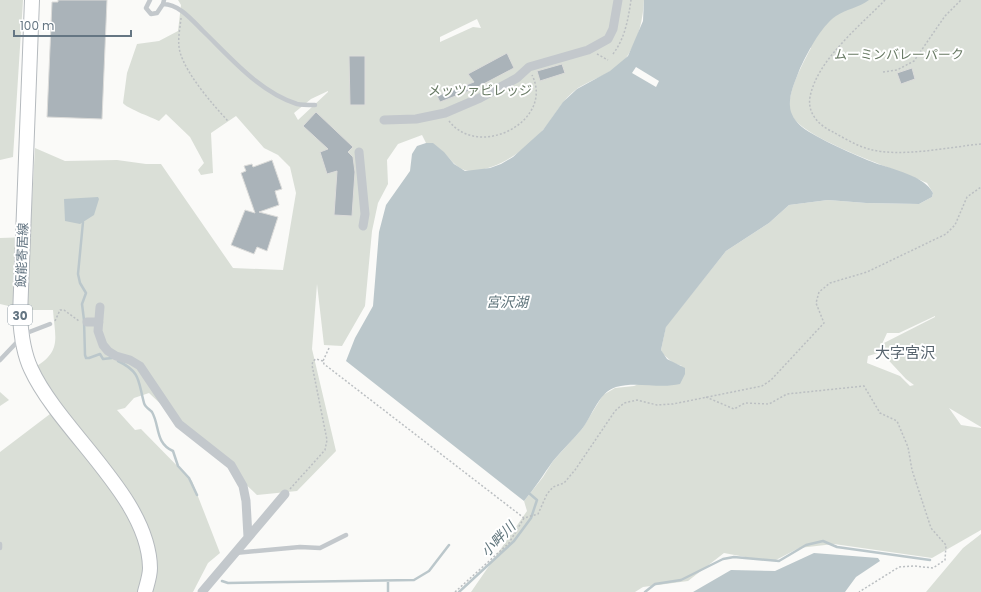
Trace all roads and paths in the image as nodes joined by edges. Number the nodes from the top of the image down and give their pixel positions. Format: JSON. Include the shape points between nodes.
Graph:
{"nodes":[{"id":1,"x":32,"y":0,"type":"edge"},
{"id":2,"x":150,"y":0,"type":"edge"},
{"id":3,"x":618,"y":0,"type":"edge"},
{"id":4,"x":631,"y":0,"type":"edge"},
{"id":5,"x":885,"y":0,"type":"edge"},
{"id":6,"x":961,"y":0,"type":"edge"},
{"id":7,"x":164,"y":2,"type":"edge"},
{"id":8,"x":182,"y":12,"type":"junction"},
{"id":9,"x":613,"y":54,"type":"dead end"},
{"id":10,"x":529,"y":67,"type":"junction"},
{"id":11,"x":883,"y":72,"type":"dead end"},
{"id":12,"x":315,"y":105,"type":"dead end"},
{"id":13,"x":446,"y":113,"type":"junction"},
{"id":14,"x":384,"y":120,"type":"dead end"},
{"id":15,"x":228,"y":121,"type":"dead end"},
{"id":16,"x":981,"y":144,"type":"edge"},
{"id":17,"x":360,"y":152,"type":"dead end"},
{"id":18,"x":981,"y":187,"type":"edge"},
{"id":19,"x":363,"y":226,"type":"dead end"},
{"id":20,"x":100,"y":307,"type":"dead end"},
{"id":21,"x":87,"y":322,"type":"joint"},
{"id":22,"x":99,"y":322,"type":"junction"},
{"id":23,"x":50,"y":324,"type":"joint"},
{"id":24,"x":21,"y":336,"type":"junction"},
{"id":25,"x":329,"y":348,"type":"dead end"},
{"id":26,"x":0,"y":360,"type":"edge"},
{"id":27,"x":323,"y":361,"type":"junction"},
{"id":28,"x":705,"y":396,"type":"junction"},
{"id":29,"x":285,"y":494,"type":"joint"},
{"id":30,"x":524,"y":518,"type":"junction"},
{"id":31,"x":346,"y":535,"type":"dead end"},
{"id":32,"x":248,"y":537,"type":"junction"},
{"id":33,"x":0,"y":544,"type":"edge"},
{"id":34,"x":0,"y":548,"type":"edge"},
{"id":35,"x":234,"y":553,"type":"junction"},
{"id":36,"x":145,"y":592,"type":"edge"},
{"id":37,"x":202,"y":592,"type":"edge"},
{"id":38,"x":455,"y":592,"type":"edge"},
{"id":39,"x":859,"y":592,"type":"edge"}],
"edges":[{"from":1,"to":24,"type":"main road","name":"飯能寄居線","number":"30"},
{"from":2,"to":7,"type":"lane","via":[[146,8],[152,14],[157,12]]},
{"from":3,"to":10,"type":"street","via":[[613,29],[608,39],[583,52]]},
{"from":4,"to":9,"type":"path","via":[[627,25],[620,45]]},
{"from":5,"to":16,"type":"path","via":[[827,60],[810,98],[810,108],[817,122],[869,149],[894,152],[923,151]]},
{"from":6,"to":11,"type":"path","via":[[945,16],[914,61],[897,70]]},
{"from":7,"to":8,"type":"lane","via":[[172,4]]},
{"from":8,"to":12,"type":"lane","via":[[243,70],[275,94],[298,104]]},
{"from":8,"to":15,"type":"path","via":[[179,40],[183,60],[207,99]]},
{"from":10,"to":13,"type":"street","via":[[517,78]]},
{"from":10,"to":13,"type":"path","via":[[535,80],[535,99],[528,115],[514,130],[497,136],[481,137],[454,127]]},
{"from":13,"to":14,"type":"street","via":[[416,119]]},
{"from":17,"to":19,"type":"street","via":[[365,214]]},
{"from":18,"to":28,"type":"path","via":[[967,197],[955,225],[946,234],[866,272],[830,283],[819,292],[816,303],[824,323],[771,380],[754,389]]},
{"from":20,"to":22,"type":"street"},
{"from":21,"to":22,"type":"street"},
{"from":21,"to":23,"type":"path","via":[[75,320],[64,310],[60,310],[54,322]]},
{"from":22,"to":32,"type":"street","via":[[100,338],[108,351],[140,366],[180,424],[231,465],[243,486]]},
{"from":23,"to":24,"type":"lane"},
{"from":24,"to":26,"type":"lane"},
{"from":24,"to":36,"type":"main road","name":"飯能寄居線","number":"30","via":[[30,368],[42,389],[124,498],[142,528],[150,570]]},
{"from":25,"to":27,"type":"path"},
{"from":27,"to":29,"type":"path","via":[[316,359],[312,365],[327,440],[325,450]]},
{"from":27,"to":30,"type":"path"},
{"from":28,"to":30,"type":"path","via":[[673,404],[658,405],[637,400],[624,403],[615,411],[564,483],[553,486],[538,514]]},
{"from":28,"to":39,"type":"path","via":[[734,408],[746,403],[769,404],[787,394],[864,386],[880,413],[898,422],[908,447],[912,470],[931,528],[946,545],[945,560],[933,568],[899,566]]},
{"from":29,"to":32,"type":"street"},
{"from":30,"to":38,"type":"path","via":[[509,543]]},
{"from":31,"to":35,"type":"lane","via":[[320,548],[300,547]]},
{"from":32,"to":35,"type":"street"},
{"from":33,"to":34,"type":"lane"},
{"from":35,"to":37,"type":"street"}]}
